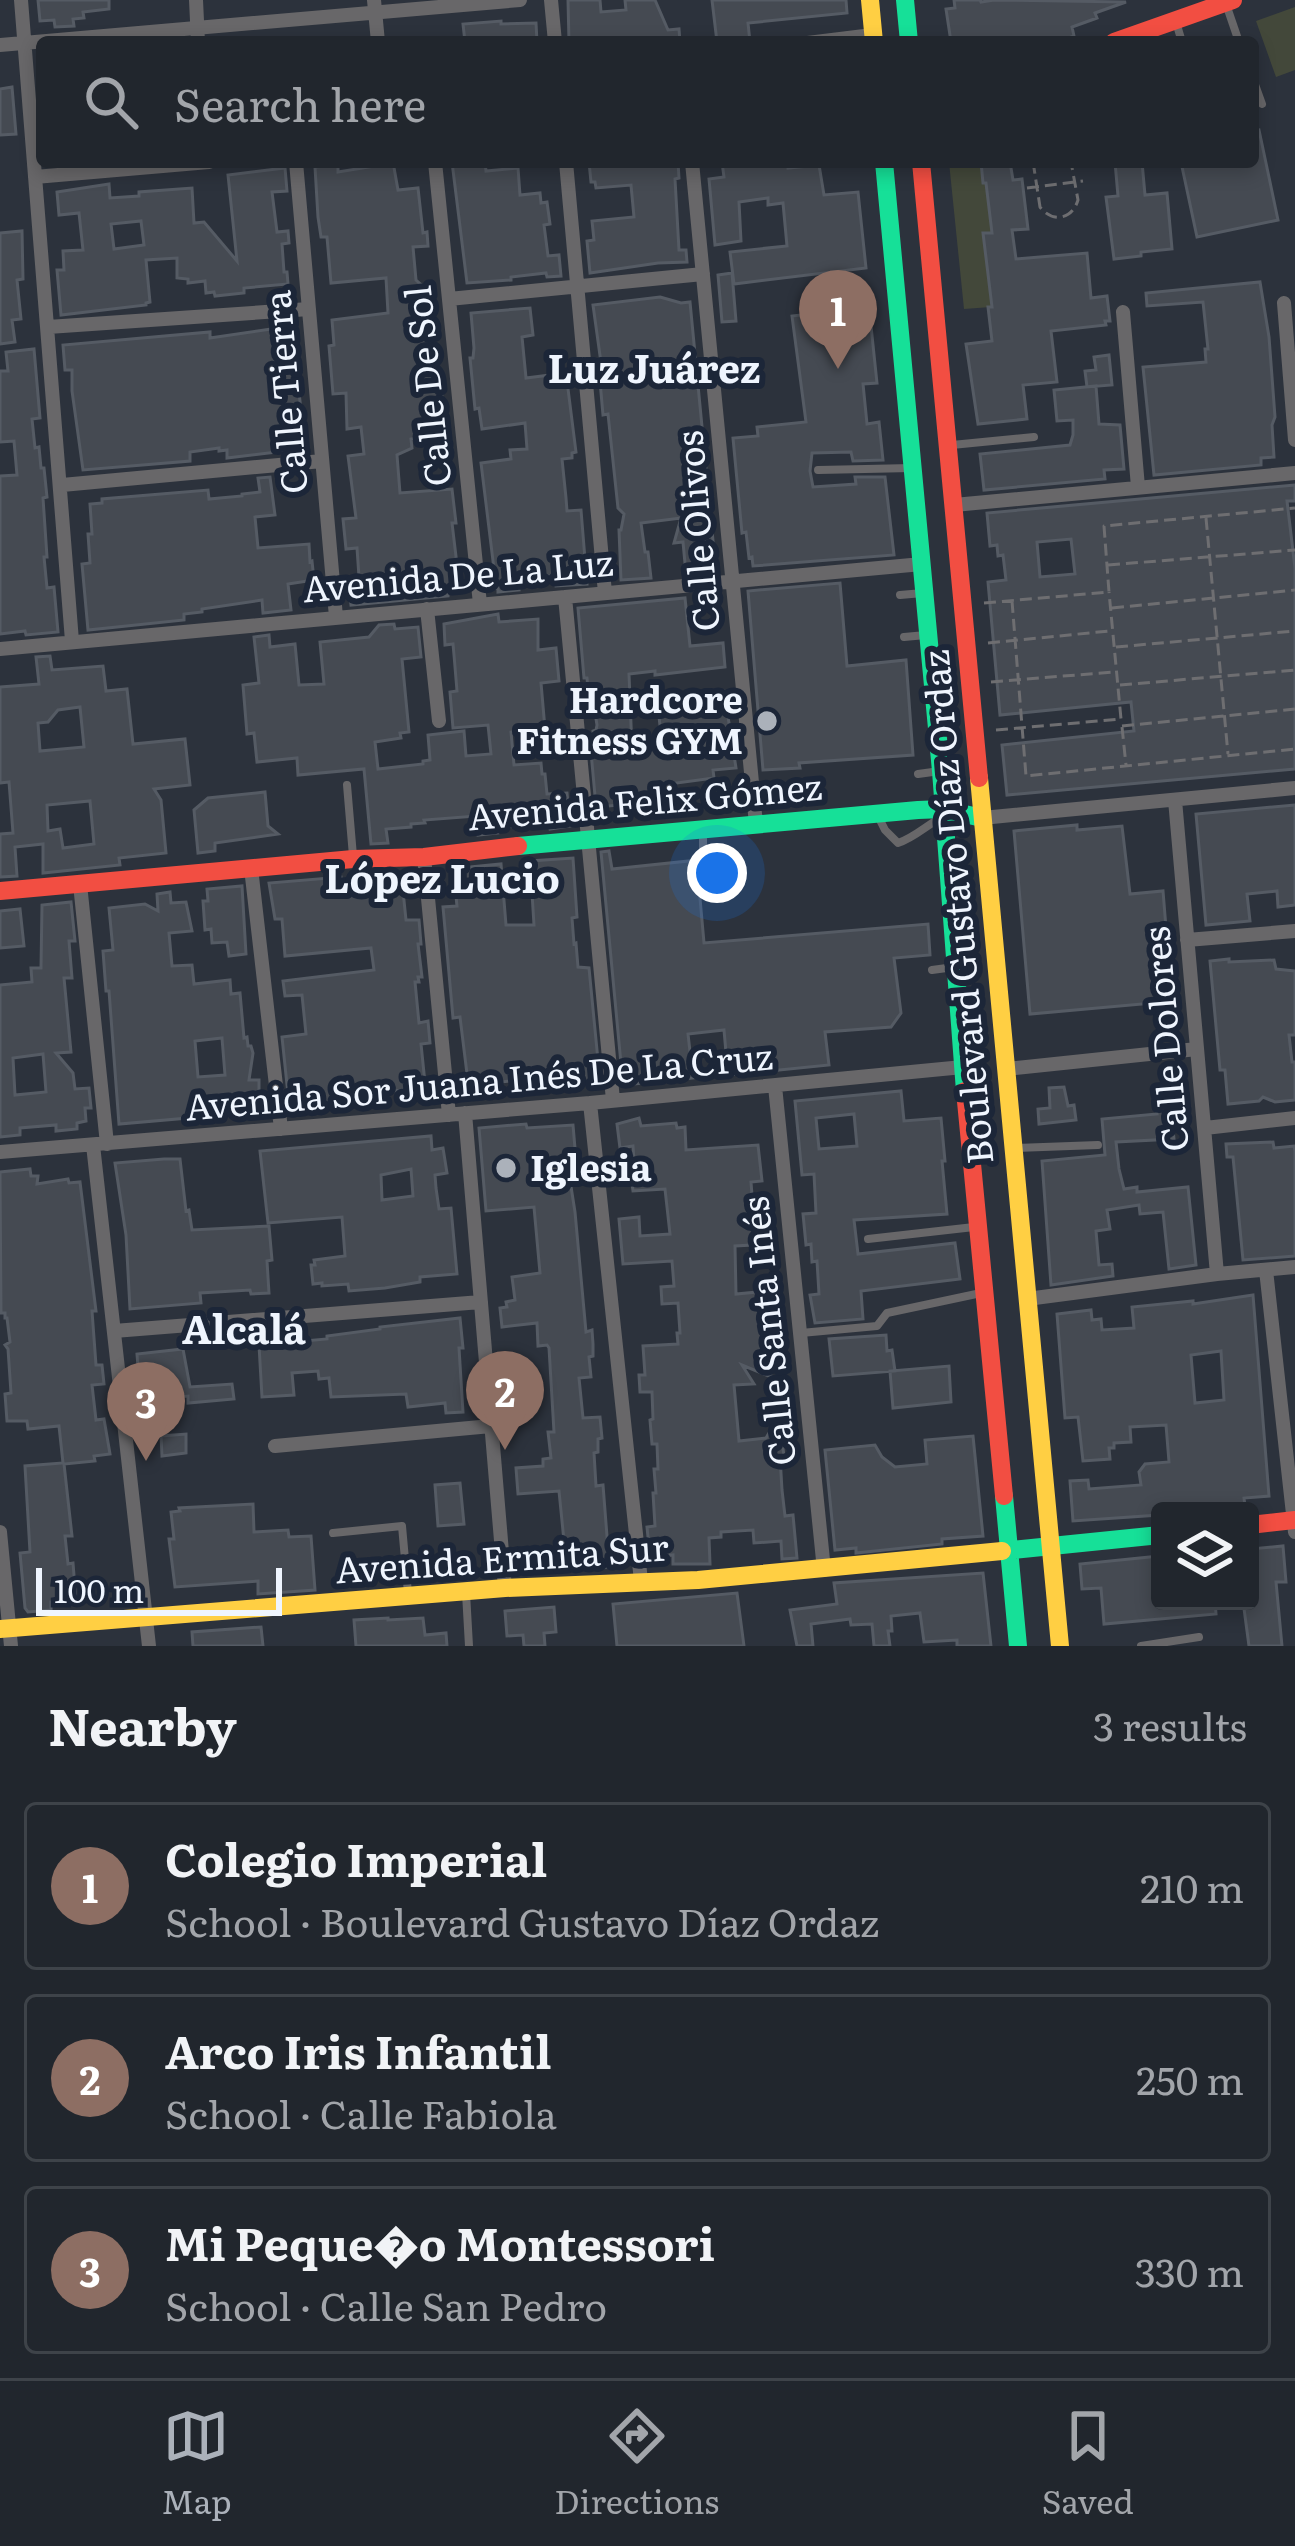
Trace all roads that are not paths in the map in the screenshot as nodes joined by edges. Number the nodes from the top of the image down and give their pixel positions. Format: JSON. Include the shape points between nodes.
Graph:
{"nodes":[{"id":1,"x":21,"y":0,"type":"edge"},
{"id":2,"x":196,"y":0,"type":"edge"},
{"id":3,"x":520,"y":0,"type":"edge"},
{"id":4,"x":551,"y":0,"type":"edge"},
{"id":5,"x":870,"y":0,"type":"edge"},
{"id":6,"x":1229,"y":2,"type":"edge"},
{"id":7,"x":906,"y":4,"type":"edge"},
{"id":8,"x":374,"y":6,"type":"edge"},
{"id":9,"x":1175,"y":20,"type":"junction"},
{"id":10,"x":198,"y":35,"type":"edge"},
{"id":11,"x":377,"y":36,"type":"edge"},
{"id":12,"x":554,"y":36,"type":"edge"},
{"id":13,"x":874,"y":36,"type":"edge"},
{"id":14,"x":909,"y":36,"type":"edge"},
{"id":15,"x":1131,"y":36,"type":"edge"},
{"id":16,"x":1180,"y":36,"type":"edge"},
{"id":17,"x":1238,"y":36,"type":"edge"},
{"id":18,"x":36,"y":42,"type":"edge"},
{"id":19,"x":23,"y":43,"type":"junction"},
{"id":20,"x":0,"y":45,"type":"edge"},
{"id":21,"x":1259,"y":96,"type":"edge"},
{"id":22,"x":1262,"y":104,"type":"dead end"},
{"id":23,"x":139,"y":168,"type":"edge"},
{"id":24,"x":297,"y":168,"type":"edge"},
{"id":25,"x":436,"y":168,"type":"edge"},
{"id":26,"x":567,"y":168,"type":"edge"},
{"id":27,"x":693,"y":168,"type":"edge"},
{"id":28,"x":885,"y":168,"type":"edge"},
{"id":29,"x":922,"y":168,"type":"edge"},
{"id":30,"x":35,"y":177,"type":"junction"},
{"id":31,"x":704,"y":274,"type":"junction"},
{"id":32,"x":577,"y":287,"type":"junction"},
{"id":33,"x":449,"y":299,"type":"junction"},
{"id":34,"x":1283,"y":303,"type":"dead end"},
{"id":35,"x":309,"y":309,"type":"junction"},
{"id":36,"x":1123,"y":312,"type":"dead end"},
{"id":37,"x":48,"y":328,"type":"junction"},
{"id":38,"x":1034,"y":437,"type":"dead end"},
{"id":39,"x":1295,"y":440,"type":"edge"},
{"id":40,"x":948,"y":446,"type":"junction"},
{"id":41,"x":322,"y":460,"type":"junction"},
{"id":42,"x":914,"y":468,"type":"junction"},
{"id":43,"x":818,"y":470,"type":"dead end"},
{"id":44,"x":1295,"y":473,"type":"edge"},
{"id":45,"x":62,"y":485,"type":"junction"},
{"id":46,"x":1138,"y":487,"type":"junction"},
{"id":47,"x":954,"y":506,"type":"junction"},
{"id":48,"x":922,"y":564,"type":"junction"},
{"id":49,"x":732,"y":581,"type":"junction"},
{"id":50,"x":605,"y":593,"type":"junction"},
{"id":51,"x":924,"y":593,"type":"junction"},
{"id":52,"x":900,"y":595,"type":"dead end"},
{"id":53,"x":565,"y":597,"type":"junction"},
{"id":54,"x":480,"y":604,"type":"junction"},
{"id":55,"x":428,"y":609,"type":"junction"},
{"id":56,"x":336,"y":617,"type":"junction"},
{"id":57,"x":928,"y":634,"type":"junction"},
{"id":58,"x":904,"y":637,"type":"dead end"},
{"id":59,"x":72,"y":641,"type":"junction"},
{"id":60,"x":0,"y":649,"type":"edge"},
{"id":61,"x":439,"y":721,"type":"dead end"},
{"id":62,"x":940,"y":771,"type":"junction"},
{"id":63,"x":918,"y":774,"type":"dead end"},
{"id":64,"x":347,"y":785,"type":"dead end"},
{"id":65,"x":1295,"y":788,"type":"edge"},
{"id":66,"x":1174,"y":800,"type":"junction"},
{"id":67,"x":944,"y":813,"type":"junction"},
{"id":68,"x":878,"y":814,"type":"junction"},
{"id":69,"x":982,"y":818,"type":"junction"},
{"id":70,"x":756,"y":824,"type":"junction"},
{"id":71,"x":703,"y":828,"type":"junction"},
{"id":72,"x":586,"y":838,"type":"junction"},
{"id":73,"x":703,"y":851,"type":"dead end"},
{"id":74,"x":424,"y":856,"type":"junction"},
{"id":75,"x":353,"y":859,"type":"junction"},
{"id":76,"x":251,"y":868,"type":"junction"},
{"id":77,"x":80,"y":884,"type":"junction"},
{"id":78,"x":0,"y":891,"type":"edge"},
{"id":79,"x":1295,"y":931,"type":"edge"},
{"id":80,"x":1187,"y":940,"type":"junction"},
{"id":81,"x":956,"y":967,"type":"junction"},
{"id":82,"x":932,"y":970,"type":"dead end"},
{"id":83,"x":1197,"y":1049,"type":"junction"},
{"id":84,"x":963,"y":1067,"type":"junction"},
{"id":85,"x":1006,"y":1069,"type":"junction"},
{"id":86,"x":775,"y":1086,"type":"junction"},
{"id":87,"x":613,"y":1100,"type":"junction"},
{"id":88,"x":590,"y":1102,"type":"junction"},
{"id":89,"x":457,"y":1114,"type":"junction"},
{"id":90,"x":1295,"y":1118,"type":"edge"},
{"id":91,"x":1204,"y":1127,"type":"junction"},
{"id":92,"x":281,"y":1129,"type":"junction"},
{"id":93,"x":100,"y":1144,"type":"junction"},
{"id":94,"x":1098,"y":1145,"type":"dead end"},
{"id":95,"x":1013,"y":1148,"type":"junction"},
{"id":96,"x":0,"y":1152,"type":"edge"},
{"id":97,"x":978,"y":1226,"type":"junction"},
{"id":98,"x":868,"y":1238,"type":"dead end"},
{"id":99,"x":1295,"y":1267,"type":"edge"},
{"id":100,"x":1266,"y":1270,"type":"junction"},
{"id":101,"x":1217,"y":1274,"type":"junction"},
{"id":102,"x":984,"y":1292,"type":"junction"},
{"id":103,"x":1028,"y":1299,"type":"junction"},
{"id":104,"x":481,"y":1302,"type":"junction"},
{"id":105,"x":114,"y":1331,"type":"junction"},
{"id":106,"x":800,"y":1333,"type":"junction"},
{"id":107,"x":490,"y":1426,"type":"junction"},
{"id":108,"x":275,"y":1446,"type":"dead end"},
{"id":109,"x":1294,"y":1520,"type":"edge"},
{"id":110,"x":1259,"y":1524,"type":"edge"},
{"id":111,"x":0,"y":1532,"type":"edge"},
{"id":112,"x":1295,"y":1532,"type":"edge"},
{"id":113,"x":333,"y":1533,"type":"dead end"},
{"id":114,"x":1151,"y":1536,"type":"edge"},
{"id":115,"x":1050,"y":1546,"type":"junction"},
{"id":116,"x":1007,"y":1549,"type":"junction"},
{"id":117,"x":824,"y":1570,"type":"junction"},
{"id":118,"x":641,"y":1581,"type":"junction"},
{"id":119,"x":505,"y":1588,"type":"junction"},
{"id":120,"x":466,"y":1592,"type":"junction"},
{"id":121,"x":409,"y":1596,"type":"junction"},
{"id":122,"x":146,"y":1617,"type":"junction"},
{"id":123,"x":7,"y":1635,"type":"edge"},
{"id":124,"x":1199,"y":1637,"type":"dead end"},
{"id":125,"x":149,"y":1646,"type":"edge"},
{"id":126,"x":469,"y":1646,"type":"edge"},
{"id":127,"x":1018,"y":1646,"type":"edge"},
{"id":128,"x":1060,"y":1646,"type":"edge"},
{"id":129,"x":1142,"y":1646,"type":"edge"}],
"edges":[{"from":1,"to":19,"type":"street"},
{"from":2,"to":10,"type":"street"},
{"from":3,"to":8,"type":"street"},
{"from":4,"to":12,"type":"street"},
{"from":5,"to":13,"type":"main road"},
{"from":6,"to":9,"type":"main road"},
{"from":6,"to":17,"type":"lane"},
{"from":7,"to":14,"type":"main road"},
{"from":8,"to":10,"type":"street"},
{"from":8,"to":11,"type":"street"},
{"from":9,"to":15,"type":"main road"},
{"from":9,"to":16,"type":"lane"},
{"from":18,"to":19,"type":"street"},
{"from":19,"to":20,"type":"street"},
{"from":19,"to":30,"type":"street"},
{"from":21,"to":22,"type":"lane"},
{"from":23,"to":30,"type":"street"},
{"from":24,"to":35,"type":"street","name":"Calle Tierra"},
{"from":25,"to":33,"type":"street","name":"Calle De Sol"},
{"from":26,"to":32,"type":"street"},
{"from":27,"to":31,"type":"street","name":"Calle Olivos"},
{"from":28,"to":42,"type":"main road","name":"Boulevard Gustavo Díaz Ordaz"},
{"from":29,"to":40,"type":"main road","name":"Boulevard Gustavo Díaz Ordaz"},
{"from":30,"to":37,"type":"street"},
{"from":31,"to":32,"type":"street"},
{"from":31,"to":49,"type":"street","name":"Calle Olivos"},
{"from":32,"to":33,"type":"street"},
{"from":32,"to":50,"type":"street"},
{"from":33,"to":54,"type":"street","name":"Calle De Sol"},
{"from":34,"to":39,"type":"street"},
{"from":35,"to":37,"type":"street"},
{"from":35,"to":41,"type":"street","name":"Calle Tierra"},
{"from":36,"to":46,"type":"street"},
{"from":37,"to":45,"type":"street"},
{"from":38,"to":40,"type":"lane"},
{"from":40,"to":47,"type":"main road","name":"Boulevard Gustavo Díaz Ordaz"},
{"from":41,"to":45,"type":"street"},
{"from":41,"to":56,"type":"street","name":"Calle Tierra"},
{"from":42,"to":43,"type":"lane"},
{"from":42,"to":48,"type":"main road","name":"Boulevard Gustavo Díaz Ordaz"},
{"from":44,"to":46,"type":"street"},
{"from":45,"to":59,"type":"street"},
{"from":46,"to":47,"type":"street"},
{"from":47,"to":69,"type":"main road","name":"Boulevard Gustavo Díaz Ordaz"},
{"from":48,"to":49,"type":"street","name":"Avenida De La Luz"},
{"from":48,"to":51,"type":"main road","name":"Boulevard Gustavo Díaz Ordaz"},
{"from":49,"to":50,"type":"street","name":"Avenida De La Luz"},
{"from":49,"to":70,"type":"street","name":"Calle Olivos","via":[[745,790]]},
{"from":50,"to":53,"type":"street","name":"Avenida De La Luz"},
{"from":51,"to":52,"type":"lane"},
{"from":51,"to":57,"type":"main road","name":"Boulevard Gustavo Díaz Ordaz"},
{"from":53,"to":54,"type":"street","name":"Avenida De La Luz"},
{"from":53,"to":72,"type":"street"},
{"from":54,"to":55,"type":"street","name":"Avenida De La Luz"},
{"from":55,"to":56,"type":"street","name":"Avenida De La Luz"},
{"from":55,"to":61,"type":"street"},
{"from":56,"to":59,"type":"street","name":"Avenida De La Luz"},
{"from":57,"to":58,"type":"lane"},
{"from":57,"to":62,"type":"main road","name":"Boulevard Gustavo Díaz Ordaz"},
{"from":59,"to":60,"type":"street","name":"Avenida De La Luz"},
{"from":62,"to":63,"type":"lane"},
{"from":62,"to":67,"type":"main road","name":"Boulevard Gustavo Díaz Ordaz"},
{"from":64,"to":75,"type":"lane"},
{"from":65,"to":66,"type":"street","name":"Avenida Felix Gómez"},
{"from":66,"to":69,"type":"street","name":"Avenida Felix Gómez"},
{"from":66,"to":80,"type":"street","name":"Calle Dolores"},
{"from":67,"to":68,"type":"main road","name":"Avenida Felix Gómez"},
{"from":67,"to":68,"type":"lane","via":[[898,843]]},
{"from":67,"to":69,"type":"main road","name":"Avenida Felix Gómez"},
{"from":67,"to":81,"type":"main road","name":"Boulevard Gustavo Díaz Ordaz"},
{"from":68,"to":70,"type":"main road","name":"Avenida Felix Gómez","via":[[812,811]]},
{"from":69,"to":85,"type":"main road","name":"Boulevard Gustavo Díaz Ordaz"},
{"from":70,"to":71,"type":"main road","name":"Avenida Felix Gómez"},
{"from":71,"to":72,"type":"main road","name":"Avenida Felix Gómez","via":[[678,824]]},
{"from":71,"to":73,"type":"lane"},
{"from":72,"to":74,"type":"main road","name":"Avenida Felix Gómez"},
{"from":72,"to":87,"type":"street"},
{"from":74,"to":75,"type":"main road","name":"Avenida Felix Gómez"},
{"from":74,"to":89,"type":"street"},
{"from":75,"to":76,"type":"main road","name":"Avenida Felix Gómez"},
{"from":76,"to":77,"type":"main road","name":"Avenida Felix Gómez"},
{"from":76,"to":92,"type":"street"},
{"from":77,"to":78,"type":"main road","name":"Avenida Felix Gómez"},
{"from":77,"to":93,"type":"street"},
{"from":79,"to":80,"type":"street"},
{"from":80,"to":83,"type":"street","name":"Calle Dolores"},
{"from":81,"to":82,"type":"lane"},
{"from":81,"to":84,"type":"main road","name":"Boulevard Gustavo Díaz Ordaz"},
{"from":83,"to":85,"type":"street"},
{"from":83,"to":91,"type":"street","name":"Calle Dolores"},
{"from":84,"to":86,"type":"street","name":"Avenida Sor Juana Inés De La Cruz","via":[[855,1070]]},
{"from":84,"to":97,"type":"main road","name":"Boulevard Gustavo Díaz Ordaz"},
{"from":85,"to":95,"type":"main road","name":"Boulevard Gustavo Díaz Ordaz"},
{"from":86,"to":87,"type":"street","name":"Avenida Sor Juana Inés De La Cruz"},
{"from":86,"to":106,"type":"street","name":"Calle Santa Inés"},
{"from":87,"to":88,"type":"street","name":"Avenida Sor Juana Inés De La Cruz"},
{"from":88,"to":89,"type":"street","name":"Avenida Sor Juana Inés De La Cruz"},
{"from":88,"to":118,"type":"street"},
{"from":89,"to":92,"type":"street","name":"Avenida Sor Juana Inés De La Cruz"},
{"from":89,"to":104,"type":"street"},
{"from":90,"to":91,"type":"street"},
{"from":91,"to":101,"type":"street","name":"Calle Dolores"},
{"from":92,"to":93,"type":"street","name":"Avenida Sor Juana Inés De La Cruz"},
{"from":93,"to":96,"type":"street","name":"Avenida Sor Juana Inés De La Cruz"},
{"from":93,"to":105,"type":"street"},
{"from":94,"to":95,"type":"lane"},
{"from":95,"to":103,"type":"main road","name":"Boulevard Gustavo Díaz Ordaz"},
{"from":97,"to":98,"type":"lane"},
{"from":97,"to":102,"type":"main road","name":"Boulevard Gustavo Díaz Ordaz"},
{"from":99,"to":100,"type":"street"},
{"from":100,"to":101,"type":"street"},
{"from":100,"to":109,"type":"street"},
{"from":101,"to":103,"type":"street"},
{"from":102,"to":106,"type":"lane","via":[[887,1313],[877,1326]]},
{"from":102,"to":116,"type":"main road","name":"Boulevard Gustavo Díaz Ordaz"},
{"from":103,"to":115,"type":"main road","name":"Boulevard Gustavo Díaz Ordaz"},
{"from":104,"to":105,"type":"street"},
{"from":104,"to":107,"type":"street"},
{"from":105,"to":122,"type":"street"},
{"from":106,"to":117,"type":"street","name":"Calle Santa Inés"},
{"from":107,"to":108,"type":"street"},
{"from":107,"to":119,"type":"street"},
{"from":109,"to":110,"type":"main road"},
{"from":109,"to":112,"type":"street"},
{"from":111,"to":123,"type":"street"},
{"from":113,"to":121,"type":"lane","via":[[402,1526]]},
{"from":114,"to":115,"type":"main road","name":"Avenida Ermita Sur"},
{"from":115,"to":116,"type":"main road","name":"Avenida Ermita Sur"},
{"from":115,"to":128,"type":"main road","name":"Boulevard Gustavo Díaz Ordaz"},
{"from":116,"to":117,"type":"main road","name":"Avenida Ermita Sur"},
{"from":116,"to":127,"type":"main road","name":"Boulevard Gustavo Díaz Ordaz"},
{"from":117,"to":118,"type":"main road","name":"Avenida Ermita Sur","via":[[699,1588]]},
{"from":118,"to":119,"type":"main road","name":"Avenida Ermita Sur"},
{"from":119,"to":120,"type":"main road","name":"Avenida Ermita Sur"},
{"from":120,"to":121,"type":"main road","name":"Avenida Ermita Sur"},
{"from":120,"to":126,"type":"lane"},
{"from":121,"to":122,"type":"main road","name":"Avenida Ermita Sur"},
{"from":122,"to":123,"type":"main road","name":"Avenida Ermita Sur"},
{"from":122,"to":125,"type":"street"},
{"from":124,"to":129,"type":"lane"}]}
